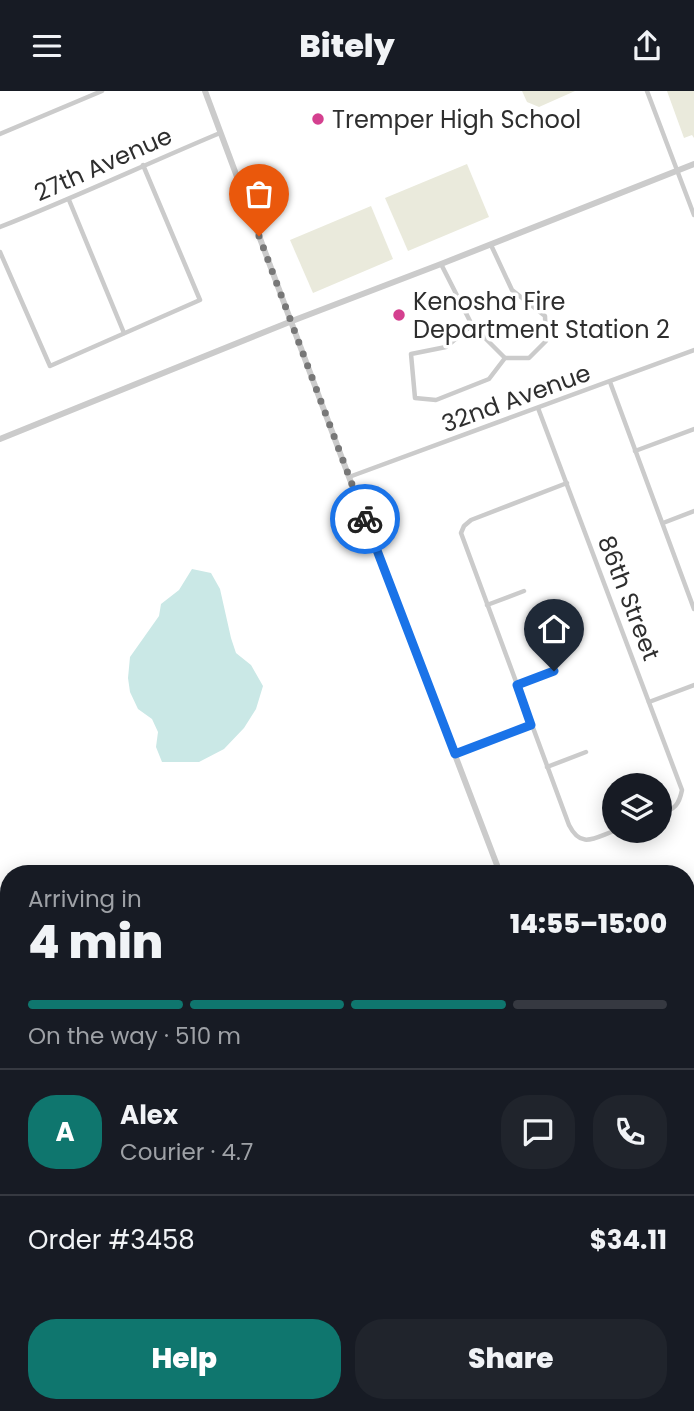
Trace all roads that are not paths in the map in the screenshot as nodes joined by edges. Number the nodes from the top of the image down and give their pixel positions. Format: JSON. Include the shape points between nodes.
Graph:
{"nodes":[{"id":1,"x":102,"y":91,"type":"edge"},
{"id":2,"x":205,"y":91,"type":"edge"},
{"id":3,"x":648,"y":91,"type":"edge"},
{"id":4,"x":220,"y":133,"type":"junction"},
{"id":5,"x":0,"y":134,"type":"edge"},
{"id":6,"x":694,"y":164,"type":"edge"},
{"id":7,"x":143,"y":165,"type":"junction"},
{"id":8,"x":677,"y":171,"type":"junction"},
{"id":9,"x":69,"y":200,"type":"junction"},
{"id":10,"x":694,"y":215,"type":"edge"},
{"id":11,"x":0,"y":227,"type":"edge"},
{"id":12,"x":490,"y":244,"type":"junction"},
{"id":13,"x":0,"y":252,"type":"edge"},
{"id":14,"x":441,"y":264,"type":"junction"},
{"id":15,"x":292,"y":321,"type":"junction"},
{"id":16,"x":472,"y":325,"type":"junction"},
{"id":17,"x":124,"y":333,"type":"junction"},
{"id":18,"x":694,"y":350,"type":"edge"},
{"id":19,"x":505,"y":358,"type":"junction"},
{"id":20,"x":610,"y":382,"type":"junction"},
{"id":21,"x":538,"y":408,"type":"junction"},
{"id":22,"x":694,"y":429,"type":"edge"},
{"id":23,"x":0,"y":439,"type":"edge"},
{"id":24,"x":635,"y":451,"type":"junction"},
{"id":25,"x":349,"y":477,"type":"junction"},
{"id":26,"x":566,"y":483,"type":"junction"},
{"id":27,"x":694,"y":511,"type":"edge"},
{"id":28,"x":663,"y":523,"type":"junction"},
{"id":29,"x":524,"y":591,"type":"dead end"},
{"id":30,"x":487,"y":605,"type":"junction"},
{"id":31,"x":694,"y":609,"type":"edge"},
{"id":32,"x":554,"y":671,"type":"dead end"},
{"id":33,"x":517,"y":685,"type":"junction"},
{"id":34,"x":694,"y":685,"type":"edge"},
{"id":35,"x":649,"y":702,"type":"junction"},
{"id":36,"x":531,"y":725,"type":"junction"},
{"id":37,"x":586,"y":752,"type":"dead end"},
{"id":38,"x":455,"y":754,"type":"junction"},
{"id":39,"x":547,"y":767,"type":"junction"},
{"id":40,"x":672,"y":809,"type":"edge"},
{"id":41,"x":602,"y":835,"type":"edge"},
{"id":42,"x":497,"y":865,"type":"edge"}],
"edges":[{"from":1,"to":5,"type":"street"},
{"from":2,"to":4,"type":"street"},
{"from":3,"to":8,"type":"street"},
{"from":4,"to":7,"type":"street","name":"27th Avenue"},
{"from":4,"to":15,"type":"street"},
{"from":6,"to":8,"type":"street"},
{"from":7,"to":9,"type":"street","name":"27th Avenue"},
{"from":7,"to":17,"type":"street","via":[[200,300]]},
{"from":8,"to":10,"type":"street"},
{"from":8,"to":12,"type":"street"},
{"from":9,"to":11,"type":"street","name":"27th Avenue"},
{"from":9,"to":17,"type":"street"},
{"from":12,"to":14,"type":"street"},
{"from":12,"to":19,"type":"street","via":[[512,290],[545,316],[546,341],[529,358]]},
{"from":13,"to":17,"type":"street","via":[[50,366]]},
{"from":14,"to":15,"type":"street"},
{"from":14,"to":16,"type":"street"},
{"from":15,"to":23,"type":"street"},
{"from":15,"to":25,"type":"street"},
{"from":16,"to":19,"type":"street"},
{"from":16,"to":19,"type":"street","via":[[446,347],[411,354],[415,398],[436,400],[489,379]]},
{"from":18,"to":20,"type":"street","name":"32nd Avenue"},
{"from":20,"to":21,"type":"street","name":"32nd Avenue"},
{"from":20,"to":24,"type":"street"},
{"from":21,"to":25,"type":"street","name":"32nd Avenue"},
{"from":21,"to":26,"type":"street","name":"86th Street"},
{"from":22,"to":24,"type":"street"},
{"from":24,"to":28,"type":"street"},
{"from":25,"to":38,"type":"street"},
{"from":26,"to":30,"type":"street","via":[[464,526],[461,533]]},
{"from":26,"to":35,"type":"street","name":"86th Street"},
{"from":27,"to":28,"type":"street"},
{"from":28,"to":31,"type":"street"},
{"from":29,"to":30,"type":"street"},
{"from":30,"to":33,"type":"street"},
{"from":32,"to":33,"type":"street"},
{"from":33,"to":36,"type":"street"},
{"from":34,"to":35,"type":"street"},
{"from":35,"to":40,"type":"street","name":"86th Street","via":[[682,790]]},
{"from":36,"to":38,"type":"street"},
{"from":36,"to":39,"type":"street"},
{"from":37,"to":39,"type":"street"},
{"from":38,"to":42,"type":"street"},
{"from":39,"to":41,"type":"street","via":[[573,833],[585,840]]}]}
